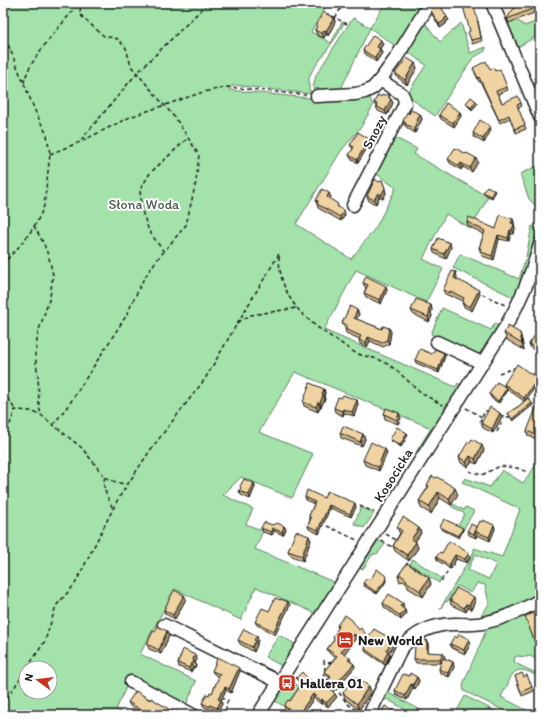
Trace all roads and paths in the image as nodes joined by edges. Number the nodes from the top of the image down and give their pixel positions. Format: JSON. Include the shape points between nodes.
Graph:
{"nodes":[{"id":1,"x":80,"y":3,"type":"edge"},
{"id":2,"x":208,"y":3,"type":"edge"},
{"id":3,"x":344,"y":3,"type":"edge"},
{"id":4,"x":430,"y":3,"type":"edge"},
{"id":5,"x":492,"y":3,"type":"edge"},
{"id":6,"x":335,"y":18,"type":"junction"},
{"id":7,"x":322,"y":20,"type":"edge"},
{"id":8,"x":347,"y":24,"type":"dead end"},
{"id":9,"x":3,"y":32,"type":"edge"},
{"id":10,"x":4,"y":35,"type":"edge"},
{"id":11,"x":137,"y":74,"type":"junction"},
{"id":12,"x":380,"y":80,"type":"junction"},
{"id":13,"x":24,"y":84,"type":"junction"},
{"id":14,"x":317,"y":96,"type":"joint"},
{"id":15,"x":164,"y":105,"type":"junction"},
{"id":16,"x":540,"y":117,"type":"edge"},
{"id":17,"x":188,"y":138,"type":"junction"},
{"id":18,"x":80,"y":142,"type":"junction"},
{"id":19,"x":50,"y":154,"type":"junction"},
{"id":20,"x":353,"y":205,"type":"dead end"},
{"id":21,"x":34,"y":226,"type":"junction"},
{"id":22,"x":540,"y":244,"type":"edge"},
{"id":23,"x":164,"y":252,"type":"junction"},
{"id":24,"x":3,"y":263,"type":"edge"},
{"id":25,"x":482,"y":294,"type":"dead end"},
{"id":26,"x":507,"y":306,"type":"dead end"},
{"id":27,"x":296,"y":308,"type":"junction"},
{"id":28,"x":238,"y":322,"type":"junction"},
{"id":29,"x":436,"y":342,"type":"dead end"},
{"id":30,"x":482,"y":363,"type":"junction"},
{"id":31,"x":517,"y":367,"type":"edge"},
{"id":32,"x":499,"y":373,"type":"dead end"},
{"id":33,"x":3,"y":394,"type":"edge"},
{"id":34,"x":464,"y":407,"type":"dead end"},
{"id":35,"x":15,"y":410,"type":"junction"},
{"id":36,"x":452,"y":411,"type":"junction"},
{"id":37,"x":492,"y":411,"type":"edge"},
{"id":38,"x":498,"y":414,"type":"edge"},
{"id":39,"x":41,"y":415,"type":"junction"},
{"id":40,"x":482,"y":417,"type":"junction"},
{"id":41,"x":504,"y":417,"type":"junction"},
{"id":42,"x":510,"y":417,"type":"edge"},
{"id":43,"x":485,"y":423,"type":"edge"},
{"id":44,"x":53,"y":425,"type":"junction"},
{"id":45,"x":496,"y":432,"type":"dead end"},
{"id":46,"x":3,"y":437,"type":"edge"},
{"id":47,"x":469,"y":471,"type":"dead end"},
{"id":48,"x":527,"y":472,"type":"dead end"},
{"id":49,"x":105,"y":476,"type":"junction"},
{"id":50,"x":128,"y":484,"type":"junction"},
{"id":51,"x":360,"y":506,"type":"dead end"},
{"id":52,"x":113,"y":509,"type":"junction"},
{"id":53,"x":374,"y":512,"type":"dead end"},
{"id":54,"x":327,"y":526,"type":"dead end"},
{"id":55,"x":384,"y":532,"type":"dead end"},
{"id":56,"x":380,"y":539,"type":"dead end"},
{"id":57,"x":358,"y":540,"type":"dead end"},
{"id":58,"x":401,"y":544,"type":"edge"},
{"id":59,"x":396,"y":550,"type":"edge"},
{"id":60,"x":449,"y":568,"type":"edge"},
{"id":61,"x":442,"y":581,"type":"dead end"},
{"id":62,"x":539,"y":603,"type":"edge"},
{"id":63,"x":164,"y":625,"type":"dead end"},
{"id":64,"x":33,"y":660,"type":"edge"},
{"id":65,"x":324,"y":660,"type":"dead end"},
{"id":66,"x":328,"y":663,"type":"dead end"},
{"id":67,"x":337,"y":665,"type":"edge"},
{"id":68,"x":328,"y":668,"type":"edge"},
{"id":69,"x":325,"y":671,"type":"junction"},
{"id":70,"x":18,"y":682,"type":"edge"},
{"id":71,"x":130,"y":682,"type":"dead end"},
{"id":72,"x":279,"y":682,"type":"junction"},
{"id":73,"x":223,"y":698,"type":"dead end"},
{"id":74,"x":3,"y":704,"type":"edge"},
{"id":75,"x":193,"y":715,"type":"edge"},
{"id":76,"x":220,"y":715,"type":"edge"},
{"id":77,"x":258,"y":715,"type":"edge"},
{"id":78,"x":363,"y":715,"type":"edge"},
{"id":79,"x":369,"y":715,"type":"edge"}],
"edges":[{"from":1,"to":11,"type":"path","via":[[83,18],[104,36],[118,39],[126,48],[131,66]]},
{"from":1,"to":13,"type":"path","via":[[37,56],[25,77]]},
{"from":2,"to":11,"type":"path"},
{"from":3,"to":6,"type":"path"},
{"from":4,"to":12,"type":"street"},
{"from":5,"to":16,"type":"street"},
{"from":6,"to":7,"type":"path","via":[[328,14],[324,15]]},
{"from":6,"to":8,"type":"path"},
{"from":9,"to":10,"type":"path"},
{"from":10,"to":13,"type":"path"},
{"from":11,"to":15,"type":"path"},
{"from":11,"to":18,"type":"path"},
{"from":12,"to":14,"type":"street","via":[[365,92]]},
{"from":12,"to":20,"type":"street","name":"Snozy","via":[[402,94],[405,104]]},
{"from":13,"to":19,"type":"path","via":[[47,135]]},
{"from":14,"to":15,"type":"path","via":[[228,87],[202,92]]},
{"from":15,"to":17,"type":"path"},
{"from":15,"to":18,"type":"path","via":[[130,117]]},
{"from":17,"to":23,"type":"path","via":[[199,155],[196,182],[186,225]]},
{"from":17,"to":23,"type":"path","via":[[150,173],[140,190],[142,211],[149,231]]},
{"from":18,"to":19,"type":"path"},
{"from":19,"to":21,"type":"path","via":[[44,206]]},
{"from":21,"to":24,"type":"path","via":[[16,251]]},
{"from":21,"to":39,"type":"path","via":[[44,244],[53,278],[50,297],[38,333],[35,355],[38,406]]},
{"from":22,"to":30,"type":"street","name":"Kosocicka","via":[[519,303]]},
{"from":23,"to":44,"type":"path","via":[[143,280],[126,316]]},
{"from":25,"to":26,"type":"path"},
{"from":27,"to":28,"type":"path","via":[[251,315]]},
{"from":27,"to":28,"type":"path","via":[[284,288],[279,254]]},
{"from":27,"to":36,"type":"path","via":[[322,332],[359,354],[382,361],[418,390]]},
{"from":28,"to":50,"type":"path","via":[[205,379],[150,449]]},
{"from":29,"to":30,"type":"street"},
{"from":30,"to":36,"type":"street","name":"Kosocicka"},
{"from":31,"to":32,"type":"path"},
{"from":33,"to":35,"type":"path"},
{"from":34,"to":40,"type":"path"},
{"from":35,"to":39,"type":"path"},
{"from":35,"to":46,"type":"path"},
{"from":36,"to":72,"type":"street","name":"Kosocicka"},
{"from":37,"to":40,"type":"path","via":[[485,411]]},
{"from":38,"to":41,"type":"path"},
{"from":39,"to":44,"type":"path"},
{"from":40,"to":43,"type":"path","via":[[480,421]]},
{"from":41,"to":42,"type":"path"},
{"from":41,"to":45,"type":"path"},
{"from":44,"to":49,"type":"path","via":[[82,448]]},
{"from":47,"to":48,"type":"path","via":[[482,475],[500,466]]},
{"from":49,"to":50,"type":"path","via":[[118,483]]},
{"from":49,"to":52,"type":"path","via":[[104,484]]},
{"from":50,"to":52,"type":"path"},
{"from":51,"to":53,"type":"path"},
{"from":52,"to":64,"type":"path","via":[[75,584],[56,606],[46,641]]},
{"from":54,"to":57,"type":"path"},
{"from":55,"to":58,"type":"path"},
{"from":56,"to":59,"type":"path"},
{"from":60,"to":61,"type":"path"},
{"from":62,"to":79,"type":"street","via":[[494,621],[438,625],[409,640],[401,649]]},
{"from":63,"to":72,"type":"street"},
{"from":65,"to":69,"type":"path"},
{"from":66,"to":67,"type":"path","via":[[332,661]]},
{"from":68,"to":69,"type":"path"},
{"from":69,"to":78,"type":"path","via":[[324,674],[344,700]]},
{"from":70,"to":74,"type":"path"},
{"from":71,"to":75,"type":"street"},
{"from":72,"to":77,"type":"street","name":"Kosocicka"},
{"from":73,"to":76,"type":"path","via":[[228,700],[227,708]]}]}
